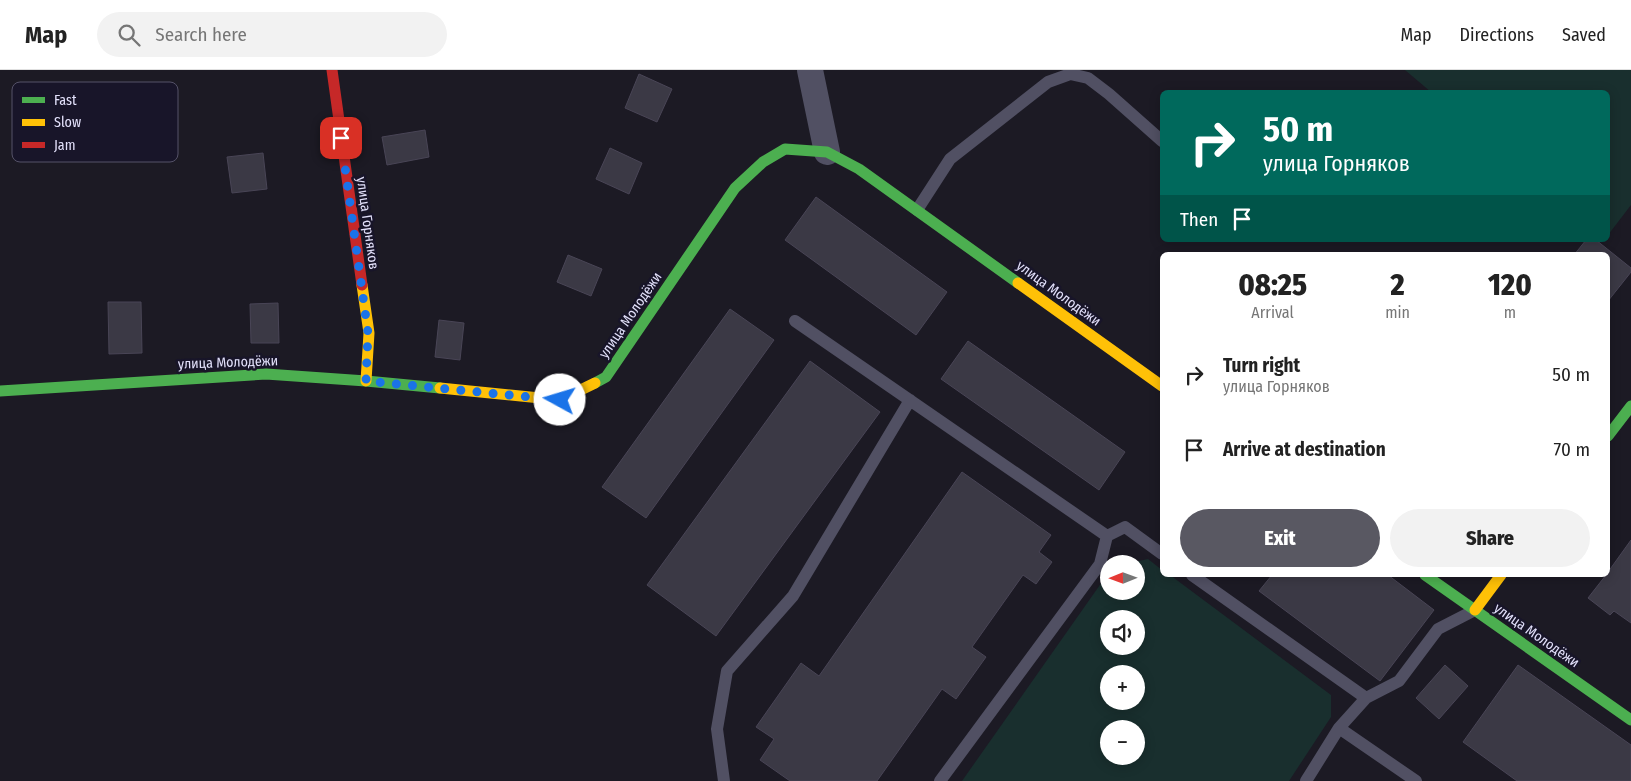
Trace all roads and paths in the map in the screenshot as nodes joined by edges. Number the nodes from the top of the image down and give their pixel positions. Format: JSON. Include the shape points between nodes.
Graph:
{"nodes":[{"id":1,"x":332,"y":70,"type":"edge"},
{"id":2,"x":810,"y":70,"type":"edge"},
{"id":3,"x":1160,"y":139,"type":"edge"},
{"id":4,"x":827,"y":152,"type":"junction"},
{"id":5,"x":916,"y":210,"type":"junction"},
{"id":6,"x":795,"y":320,"type":"dead end"},
{"id":7,"x":366,"y":381,"type":"junction"},
{"id":8,"x":1160,"y":385,"type":"edge"},
{"id":9,"x":0,"y":391,"type":"edge"},
{"id":10,"x":910,"y":400,"type":"junction"},
{"id":11,"x":1631,"y":406,"type":"edge"},
{"id":12,"x":1610,"y":433,"type":"edge"},
{"id":13,"x":1107,"y":536,"type":"junction"},
{"id":14,"x":1160,"y":553,"type":"edge"},
{"id":15,"x":1195,"y":577,"type":"edge"},
{"id":16,"x":1428,"y":577,"type":"edge"},
{"id":17,"x":1500,"y":577,"type":"edge"},
{"id":18,"x":1474,"y":610,"type":"junction"},
{"id":19,"x":1366,"y":698,"type":"junction"},
{"id":20,"x":1631,"y":720,"type":"edge"},
{"id":21,"x":1339,"y":728,"type":"junction"},
{"id":22,"x":724,"y":781,"type":"edge"},
{"id":23,"x":940,"y":781,"type":"edge"},
{"id":24,"x":1306,"y":781,"type":"edge"},
{"id":25,"x":1416,"y":781,"type":"edge"}],
"edges":[{"from":1,"to":7,"type":"main road","name":"улица Горняков","via":[[368,333]]},
{"from":2,"to":4,"type":"street"},
{"from":3,"to":5,"type":"lane","via":[[1088,78],[1070,74],[1048,82],[950,159]]},
{"from":4,"to":5,"type":"main road","name":"улица Молодёжи","via":[[859,169]]},
{"from":4,"to":7,"type":"main road","name":"улица Молодёжи","via":[[786,149],[763,162],[735,188],[606,377],[560,400]]},
{"from":5,"to":8,"type":"main road","name":"улица Молодёжи"},
{"from":6,"to":10,"type":"lane"},
{"from":7,"to":9,"type":"main road","name":"улица Молодёжи","via":[[266,374]]},
{"from":10,"to":13,"type":"lane"},
{"from":10,"to":22,"type":"lane","via":[[793,596],[728,671],[717,729]]},
{"from":11,"to":12,"type":"main road"},
{"from":13,"to":14,"type":"lane","via":[[1125,528]]},
{"from":13,"to":23,"type":"lane","via":[[1100,564]]},
{"from":15,"to":19,"type":"lane"},
{"from":16,"to":18,"type":"main road","name":"улица Молодёжи"},
{"from":17,"to":18,"type":"main road"},
{"from":18,"to":19,"type":"lane","via":[[1438,628],[1399,681]]},
{"from":18,"to":20,"type":"main road","name":"улица Молодёжи"},
{"from":19,"to":21,"type":"lane"},
{"from":21,"to":24,"type":"lane"},
{"from":21,"to":25,"type":"lane"}]}
